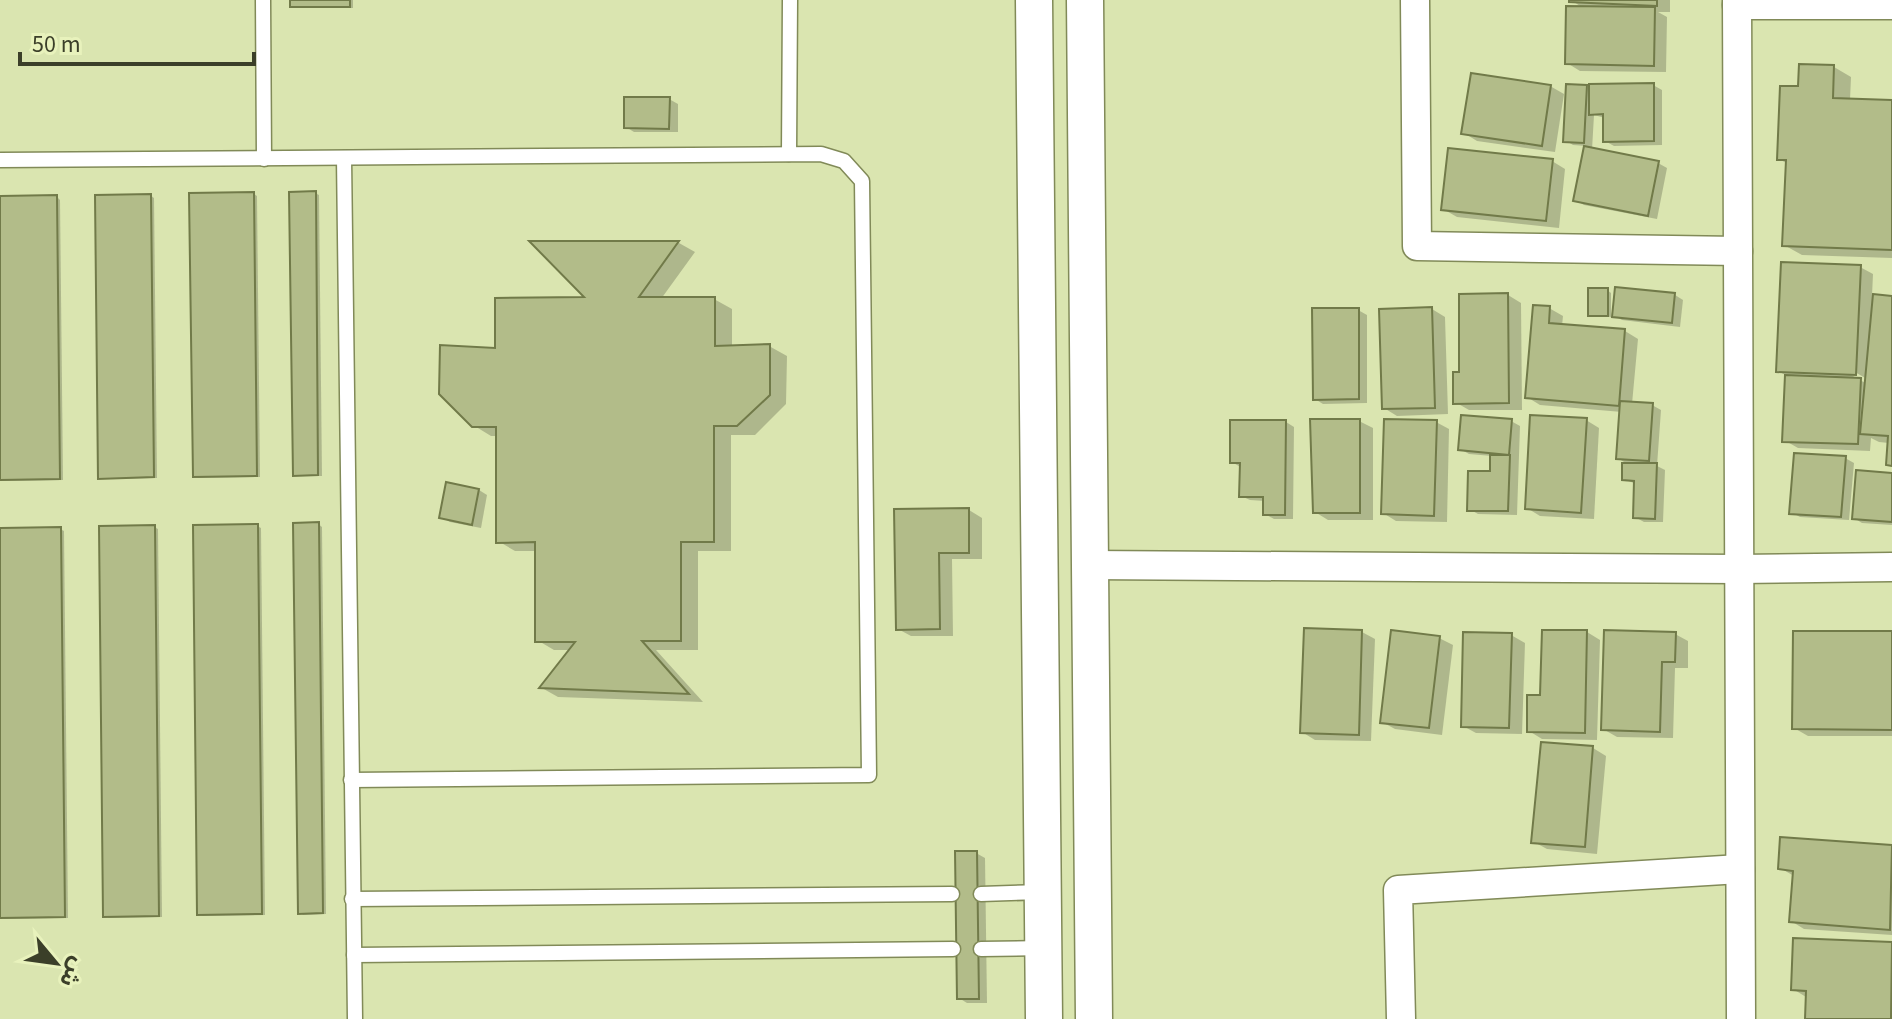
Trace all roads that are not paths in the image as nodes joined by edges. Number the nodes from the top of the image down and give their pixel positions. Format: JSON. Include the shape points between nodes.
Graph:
{"nodes":[{"id":1,"x":263,"y":0,"type":"edge"},
{"id":2,"x":790,"y":0,"type":"edge"},
{"id":3,"x":1034,"y":0,"type":"edge"},
{"id":4,"x":1085,"y":0,"type":"edge"},
{"id":5,"x":1415,"y":0,"type":"edge"},
{"id":6,"x":1737,"y":3,"type":"edge"},
{"id":7,"x":1892,"y":5,"type":"edge"},
{"id":8,"x":789,"y":154,"type":"junction"},
{"id":9,"x":344,"y":158,"type":"junction"},
{"id":10,"x":264,"y":159,"type":"junction"},
{"id":11,"x":0,"y":160,"type":"edge"},
{"id":12,"x":1738,"y":251,"type":"junction"},
{"id":13,"x":1089,"y":565,"type":"junction"},
{"id":14,"x":1892,"y":567,"type":"edge"},
{"id":15,"x":1739,"y":569,"type":"junction"},
{"id":16,"x":351,"y":780,"type":"junction"},
{"id":17,"x":1740,"y":869,"type":"junction"},
{"id":18,"x":1043,"y":892,"type":"junction"},
{"id":19,"x":952,"y":894,"type":"dead end"},
{"id":20,"x":981,"y":894,"type":"dead end"},
{"id":21,"x":352,"y":899,"type":"junction"},
{"id":22,"x":1044,"y":948,"type":"junction"},
{"id":23,"x":953,"y":949,"type":"dead end"},
{"id":24,"x":981,"y":949,"type":"dead end"},
{"id":25,"x":354,"y":955,"type":"junction"},
{"id":26,"x":355,"y":1019,"type":"edge"},
{"id":27,"x":1044,"y":1019,"type":"edge"},
{"id":28,"x":1094,"y":1019,"type":"edge"},
{"id":29,"x":1401,"y":1019,"type":"edge"},
{"id":30,"x":1741,"y":1019,"type":"edge"}],
"edges":[{"from":1,"to":10,"type":"lane"},
{"from":2,"to":8,"type":"lane"},
{"from":3,"to":18,"type":"street"},
{"from":4,"to":13,"type":"street"},
{"from":5,"to":12,"type":"street","via":[[1417,246]]},
{"from":6,"to":7,"type":"street"},
{"from":6,"to":12,"type":"street"},
{"from":8,"to":9,"type":"lane"},
{"from":8,"to":16,"type":"lane","via":[[821,154],[844,161],[862,181],[869,775]]},
{"from":9,"to":10,"type":"lane"},
{"from":9,"to":16,"type":"lane"},
{"from":10,"to":11,"type":"lane"},
{"from":12,"to":15,"type":"street"},
{"from":13,"to":15,"type":"street"},
{"from":13,"to":28,"type":"street"},
{"from":14,"to":15,"type":"street"},
{"from":15,"to":17,"type":"street"},
{"from":16,"to":21,"type":"lane"},
{"from":17,"to":29,"type":"street","via":[[1398,890]]},
{"from":17,"to":30,"type":"street"},
{"from":18,"to":20,"type":"lane"},
{"from":18,"to":22,"type":"street"},
{"from":19,"to":21,"type":"lane"},
{"from":21,"to":25,"type":"lane"},
{"from":22,"to":24,"type":"lane"},
{"from":22,"to":27,"type":"street"},
{"from":23,"to":25,"type":"lane"},
{"from":25,"to":26,"type":"lane"}]}
